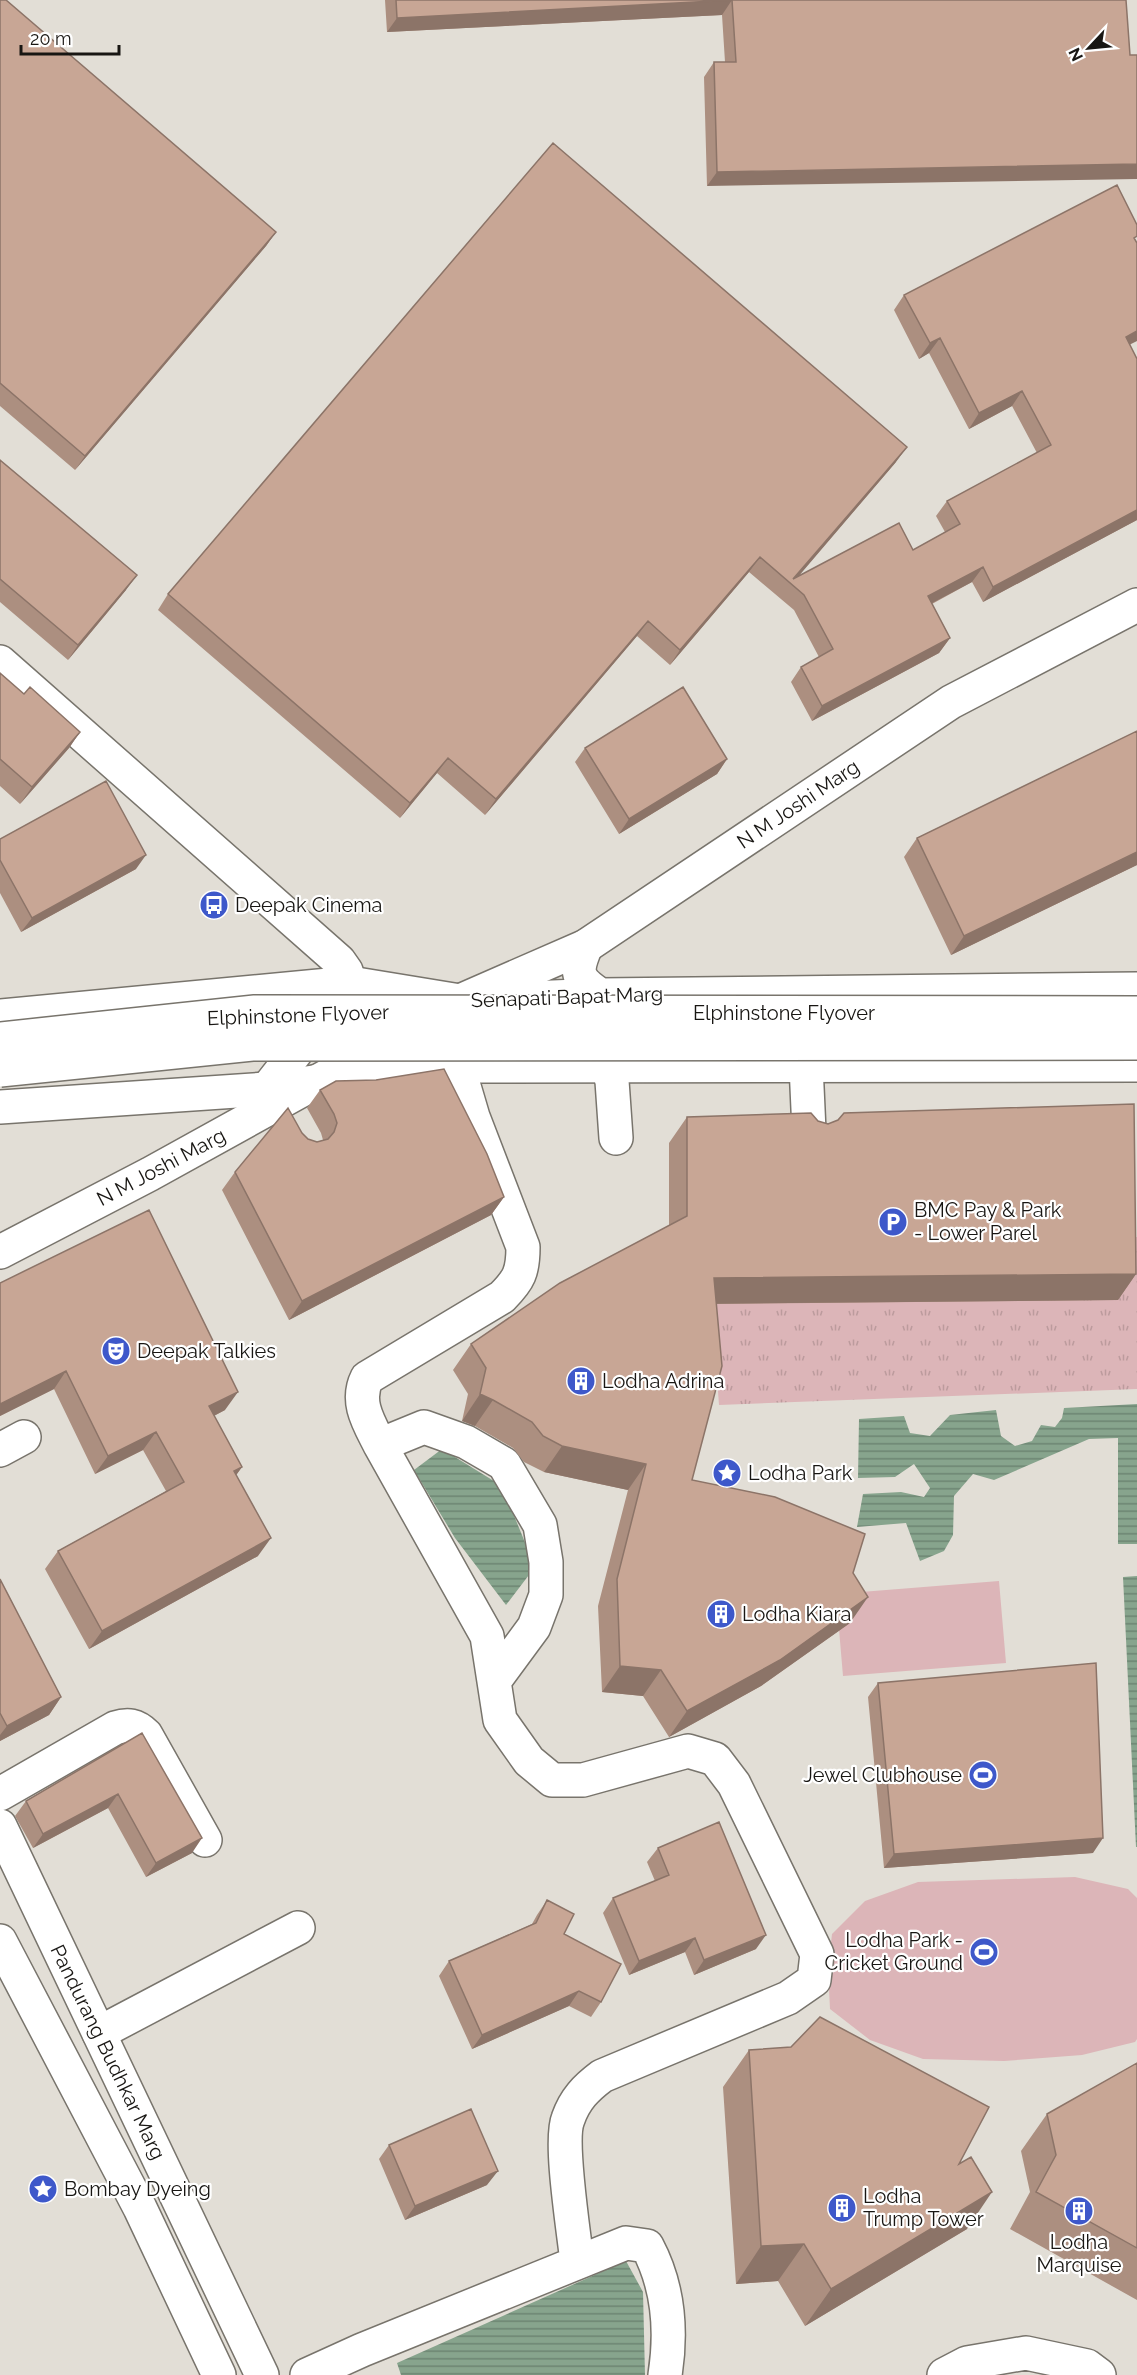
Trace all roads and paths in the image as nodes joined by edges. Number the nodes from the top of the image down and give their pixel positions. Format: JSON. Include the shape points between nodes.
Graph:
{"nodes":[{"id":1,"x":1137,"y":605,"type":"edge"},
{"id":2,"x":0,"y":662,"type":"edge"},
{"id":3,"x":586,"y":946,"type":"junction"},
{"id":4,"x":350,"y":983,"type":"junction"},
{"id":5,"x":1137,"y":989,"type":"edge"},
{"id":6,"x":600,"y":995,"type":"junction"},
{"id":7,"x":460,"y":1001,"type":"junction"},
{"id":8,"x":1137,"y":1013,"type":"edge"},
{"id":9,"x":0,"y":1016,"type":"edge"},
{"id":10,"x":0,"y":1039,"type":"edge"},
{"id":11,"x":1137,"y":1044,"type":"edge"},
{"id":12,"x":817,"y":1064,"type":"junction"},
{"id":13,"x":607,"y":1065,"type":"junction"},
{"id":14,"x":1137,"y":1065,"type":"edge"},
{"id":15,"x":458,"y":1066,"type":"junction"},
{"id":16,"x":0,"y":1070,"type":"edge"},
{"id":17,"x":320,"y":1081,"type":"junction"},
{"id":18,"x":281,"y":1104,"type":"junction"},
{"id":19,"x":0,"y":1107,"type":"edge"},
{"id":20,"x":820,"y":1130,"type":"edge"},
{"id":21,"x":616,"y":1138,"type":"dead end"},
{"id":22,"x":0,"y":1252,"type":"edge"},
{"id":23,"x":387,"y":1441,"type":"junction"},
{"id":24,"x":504,"y":1667,"type":"junction"},
{"id":25,"x":0,"y":1794,"type":"edge"},
{"id":26,"x":0,"y":1826,"type":"edge"},
{"id":27,"x":205,"y":1840,"type":"dead end"},
{"id":28,"x":298,"y":1928,"type":"dead end"},
{"id":29,"x":0,"y":1941,"type":"edge"},
{"id":30,"x":99,"y":2033,"type":"junction"},
{"id":31,"x":176,"y":2192,"type":"junction"},
{"id":32,"x":140,"y":2208,"type":"junction"},
{"id":33,"x":577,"y":2262,"type":"junction"},
{"id":34,"x":367,"y":2362,"type":"edge"},
{"id":35,"x":219,"y":2375,"type":"edge"},
{"id":36,"x":262,"y":2375,"type":"edge"},
{"id":37,"x":307,"y":2375,"type":"edge"},
{"id":38,"x":665,"y":2375,"type":"edge"},
{"id":39,"x":944,"y":2375,"type":"edge"},
{"id":40,"x":1099,"y":2375,"type":"edge"}],
"edges":[{"from":1,"to":3,"type":"main road","name":"N M Joshi Marg","via":[[951,702]]},
{"from":2,"to":4,"type":"main road","via":[[339,961]]},
{"from":3,"to":6,"type":"main road","via":[[579,975],[584,984]]},
{"from":3,"to":7,"type":"main road","name":"N M Joshi Marg"},
{"from":4,"to":7,"type":"main road","name":"Senapati Bapat Marg"},
{"from":4,"to":9,"type":"main road","name":"Senapati Bapat Marg"},
{"from":4,"to":18,"type":"main road"},
{"from":5,"to":6,"type":"main road","name":"Senapati Bapat Marg"},
{"from":6,"to":7,"type":"main road","name":"Senapati Bapat Marg"},
{"from":6,"to":13,"type":"main road"},
{"from":7,"to":15,"type":"main road"},
{"from":7,"to":17,"type":"main road","name":"N M Joshi Marg"},
{"from":8,"to":10,"type":"main road","name":"Elphinstone Flyover","bridge":true,"via":[[255,1012]]},
{"from":11,"to":16,"type":"main road","name":"Elphinstone Flyover","bridge":true,"via":[[252,1044]]},
{"from":12,"to":13,"type":"main road"},
{"from":12,"to":14,"type":"main road"},
{"from":12,"to":20,"type":"main road"},
{"from":13,"to":15,"type":"main road"},
{"from":13,"to":21,"type":"main road","via":[[612,1081]]},
{"from":15,"to":17,"type":"main road","via":[[362,1080]]},
{"from":15,"to":23,"type":"main road","via":[[473,1117],[524,1247],[524,1264],[517,1282],[502,1297],[367,1378],[361,1401],[367,1420]]},
{"from":17,"to":18,"type":"main road"},
{"from":18,"to":19,"type":"main road"},
{"from":18,"to":22,"type":"main road","name":"N M Joshi Marg"},
{"from":23,"to":24,"type":"main road"},
{"from":23,"to":24,"type":"main road","via":[[424,1427],[466,1442],[504,1464],[540,1525],[546,1595],[534,1627]]},
{"from":24,"to":33,"type":"main road","via":[[500,1720],[529,1761],[552,1780],[584,1780],[688,1752],[715,1759],[734,1784],[817,1954],[814,1980],[788,1998],[602,2076],[584,2090],[567,2120],[566,2151]]},
{"from":25,"to":27,"type":"main road","via":[[115,1728],[139,1727]]},
{"from":26,"to":30,"type":"main road","name":"Pandurang Budhkar Marg"},
{"from":28,"to":30,"type":"main road"},
{"from":29,"to":32,"type":"main road","name":"Pandurang Budhkar Marg"},
{"from":30,"to":31,"type":"main road","name":"Pandurang Budhkar Marg"},
{"from":31,"to":32,"type":"main road"},
{"from":31,"to":36,"type":"main road","name":"Pandurang Budhkar Marg"},
{"from":32,"to":35,"type":"main road","name":"Pandurang Budhkar Marg"},
{"from":33,"to":34,"type":"main road"},
{"from":33,"to":38,"type":"main road","via":[[626,2243],[647,2246],[658,2266],[667,2306],[670,2344]]},
{"from":34,"to":37,"type":"main road"},
{"from":39,"to":40,"type":"main road","via":[[967,2363],[1026,2353],[1087,2366]]}]}
